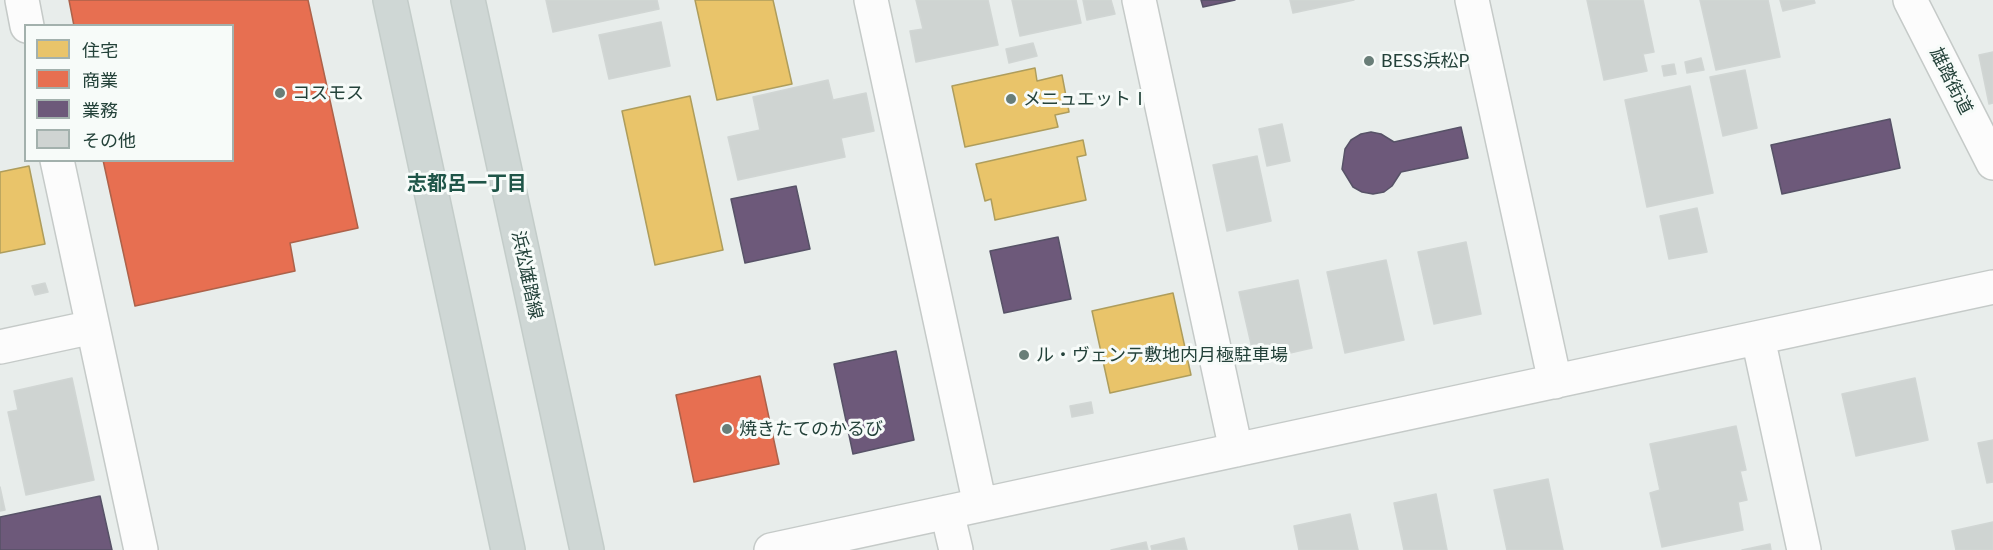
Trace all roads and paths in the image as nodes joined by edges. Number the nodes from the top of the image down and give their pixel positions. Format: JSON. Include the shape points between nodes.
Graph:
{"nodes":[{"id":1,"x":22,"y":0,"type":"edge"},
{"id":2,"x":390,"y":0,"type":"edge"},
{"id":3,"x":468,"y":0,"type":"edge"},
{"id":4,"x":871,"y":0,"type":"edge"},
{"id":5,"x":1139,"y":0,"type":"edge"},
{"id":6,"x":1472,"y":0,"type":"edge"},
{"id":7,"x":1910,"y":0,"type":"edge"},
{"id":8,"x":27,"y":24,"type":"edge"},
{"id":9,"x":57,"y":162,"type":"edge"},
{"id":10,"x":1993,"y":163,"type":"edge"},
{"id":11,"x":1993,"y":287,"type":"edge"},
{"id":12,"x":93,"y":327,"type":"junction"},
{"id":13,"x":1758,"y":338,"type":"junction"},
{"id":14,"x":0,"y":347,"type":"edge"},
{"id":15,"x":1555,"y":382,"type":"junction"},
{"id":16,"x":1236,"y":450,"type":"junction"},
{"id":17,"x":980,"y":505,"type":"junction"},
{"id":18,"x":947,"y":512,"type":"junction"},
{"id":19,"x":141,"y":550,"type":"edge"},
{"id":20,"x":508,"y":550,"type":"edge"},
{"id":21,"x":587,"y":550,"type":"edge"},
{"id":22,"x":771,"y":550,"type":"edge"},
{"id":23,"x":956,"y":550,"type":"edge"},
{"id":24,"x":1804,"y":550,"type":"edge"}],
"edges":[{"from":1,"to":8,"type":"street"},
{"from":2,"to":20,"type":"main road"},
{"from":3,"to":21,"type":"main road","name":"浜松雄踏線"},
{"from":4,"to":17,"type":"street"},
{"from":5,"to":16,"type":"street"},
{"from":6,"to":15,"type":"street"},
{"from":7,"to":10,"type":"street","name":"雄踏街道"},
{"from":9,"to":12,"type":"street"},
{"from":11,"to":13,"type":"street"},
{"from":12,"to":14,"type":"street"},
{"from":12,"to":19,"type":"street"},
{"from":13,"to":15,"type":"street"},
{"from":13,"to":24,"type":"street"},
{"from":15,"to":16,"type":"street"},
{"from":16,"to":17,"type":"street"},
{"from":17,"to":18,"type":"street"},
{"from":18,"to":22,"type":"street"},
{"from":18,"to":23,"type":"street"}]}
